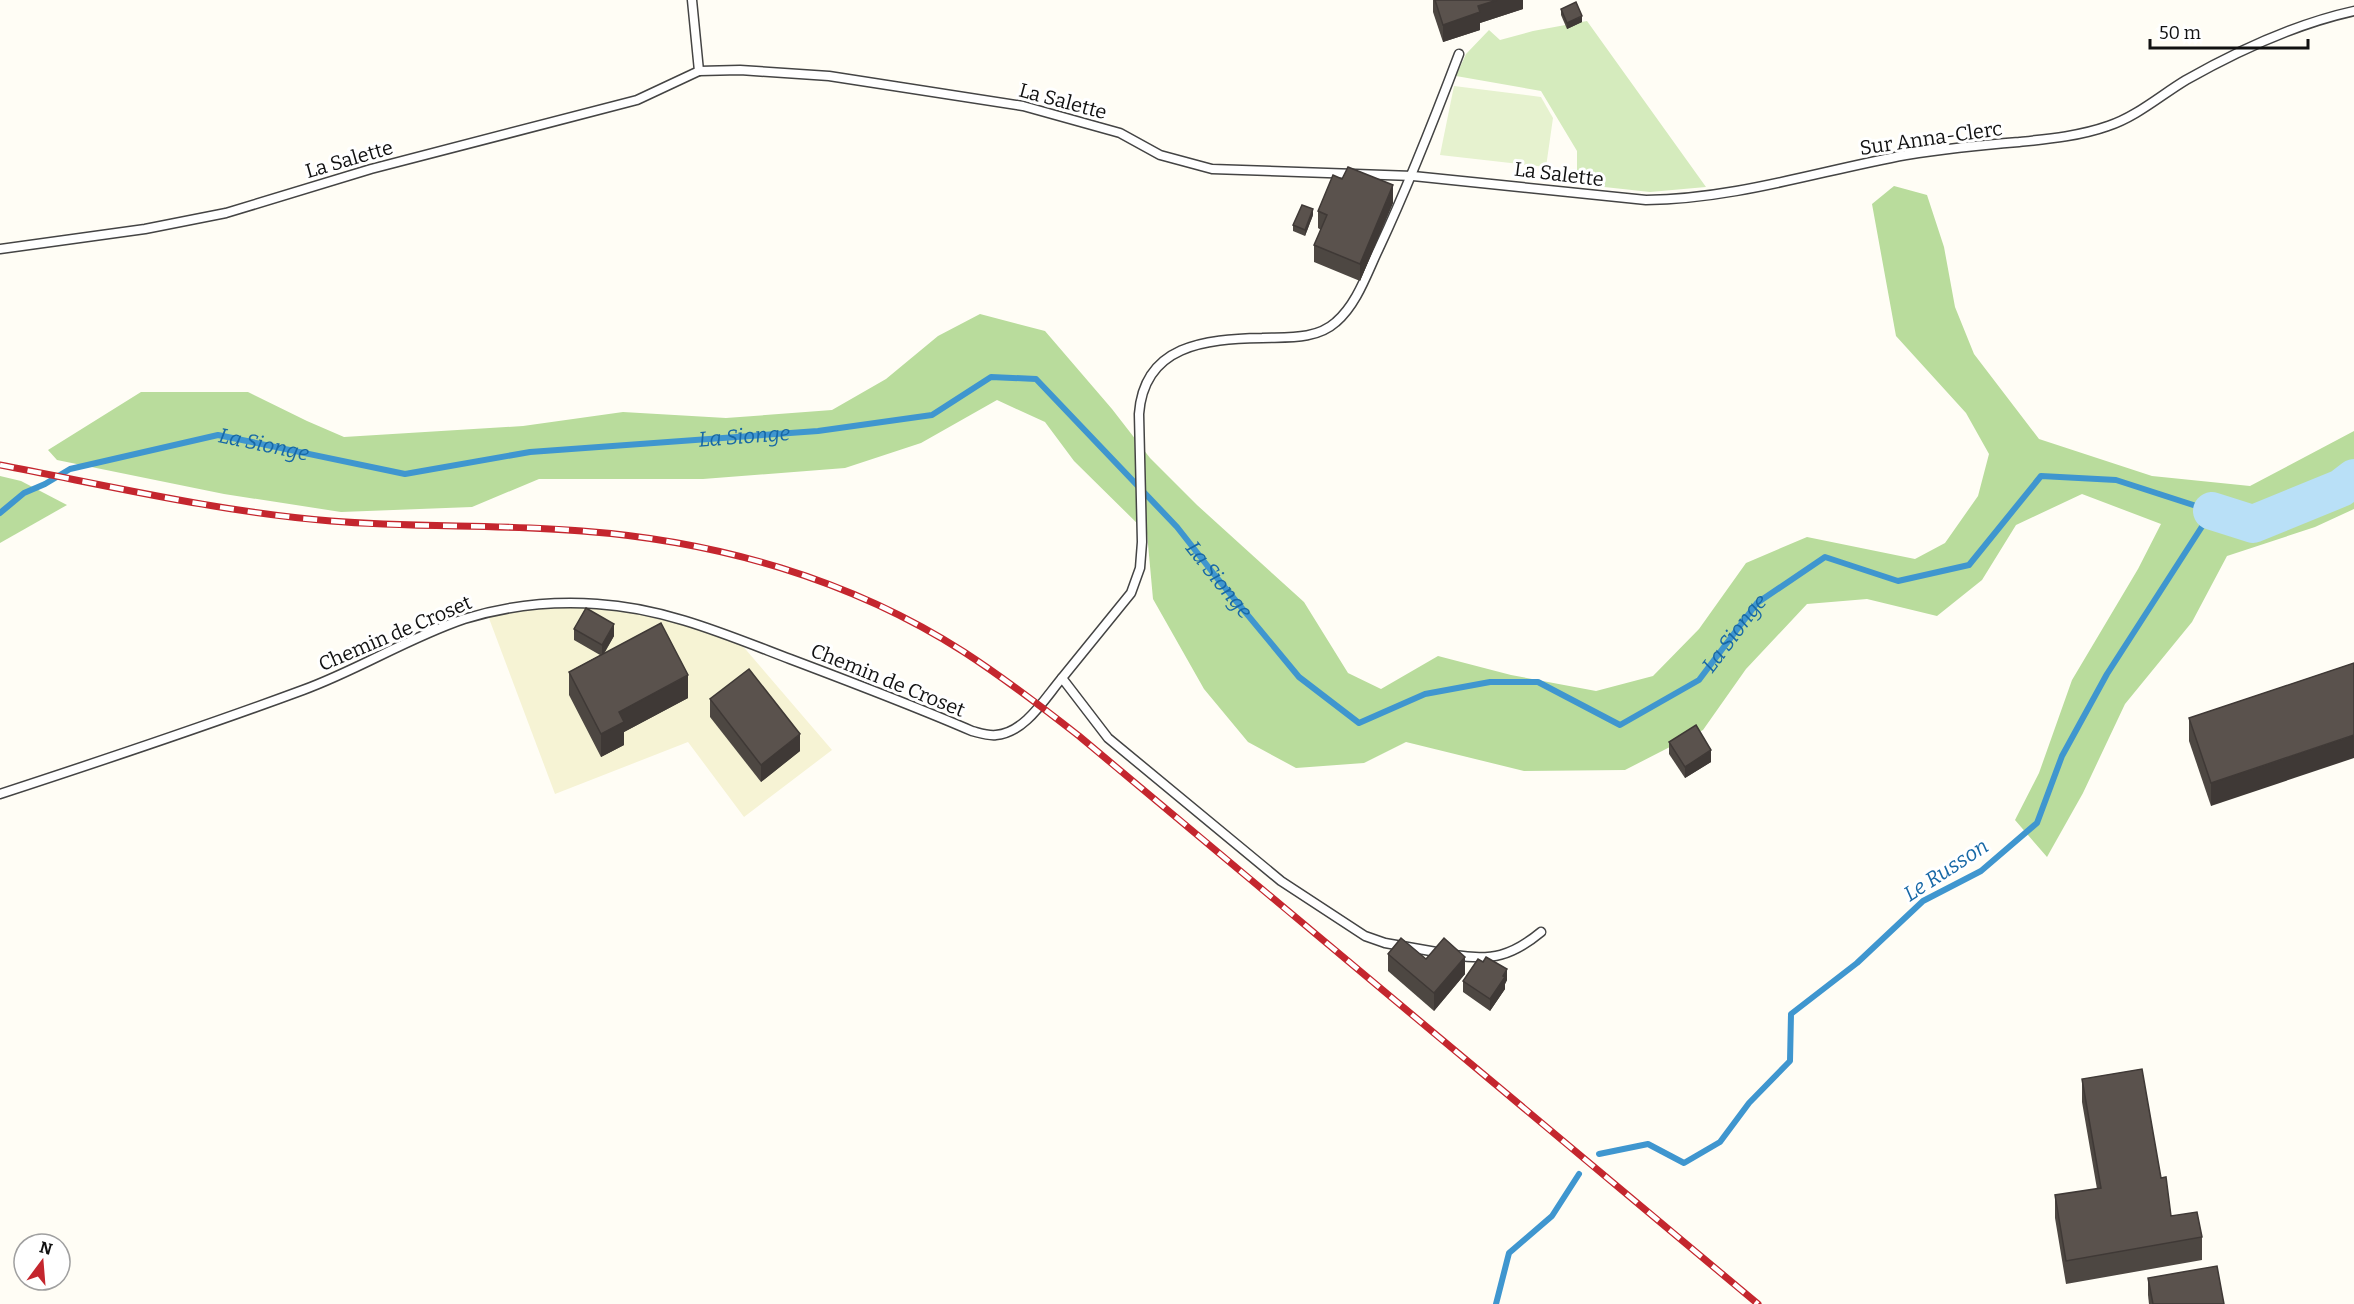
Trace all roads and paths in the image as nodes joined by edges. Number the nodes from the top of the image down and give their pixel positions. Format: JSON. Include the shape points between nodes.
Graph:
{"nodes":[{"id":1,"x":692,"y":0,"type":"edge"},
{"id":2,"x":2354,"y":11,"type":"edge"},
{"id":3,"x":1459,"y":54,"type":"dead end"},
{"id":4,"x":699,"y":71,"type":"junction"},
{"id":5,"x":1413,"y":176,"type":"junction"},
{"id":6,"x":1701,"y":198,"type":"joint"},
{"id":7,"x":0,"y":249,"type":"edge"},
{"id":8,"x":1062,"y":678,"type":"junction"},
{"id":9,"x":0,"y":794,"type":"edge"},
{"id":10,"x":1541,"y":932,"type":"dead end"}],
"edges":[{"from":1,"to":4,"type":"lane"},
{"from":2,"to":6,"type":"lane","name":"Sur Anna-Clerc","via":[[2253,46],[2110,126],[2064,137],[1906,155]]},
{"from":3,"to":5,"type":"lane"},
{"from":4,"to":5,"type":"lane","name":"La Salette","via":[[829,76],[1023,106],[1120,133],[1160,155],[1212,169]]},
{"from":4,"to":7,"type":"lane","name":"La Salette","via":[[638,100],[371,169],[226,213],[145,229]]},
{"from":5,"to":6,"type":"lane","name":"La Salette","via":[[1646,200]]},
{"from":5,"to":8,"type":"lane","name":"Chemin de Croset","via":[[1361,286],[1342,316],[1328,328],[1312,334],[1210,343],[1177,352],[1161,361],[1149,376],[1139,414],[1140,568],[1131,593]]},
{"from":8,"to":9,"type":"lane","name":"Chemin de Croset","via":[[1023,723],[1011,732],[992,736],[676,617],[595,604],[521,607],[463,620],[305,689]]},
{"from":8,"to":10,"type":"lane","via":[[1099,728],[1123,752],[1281,881],[1365,936],[1385,944],[1484,958],[1511,952]]}]}
